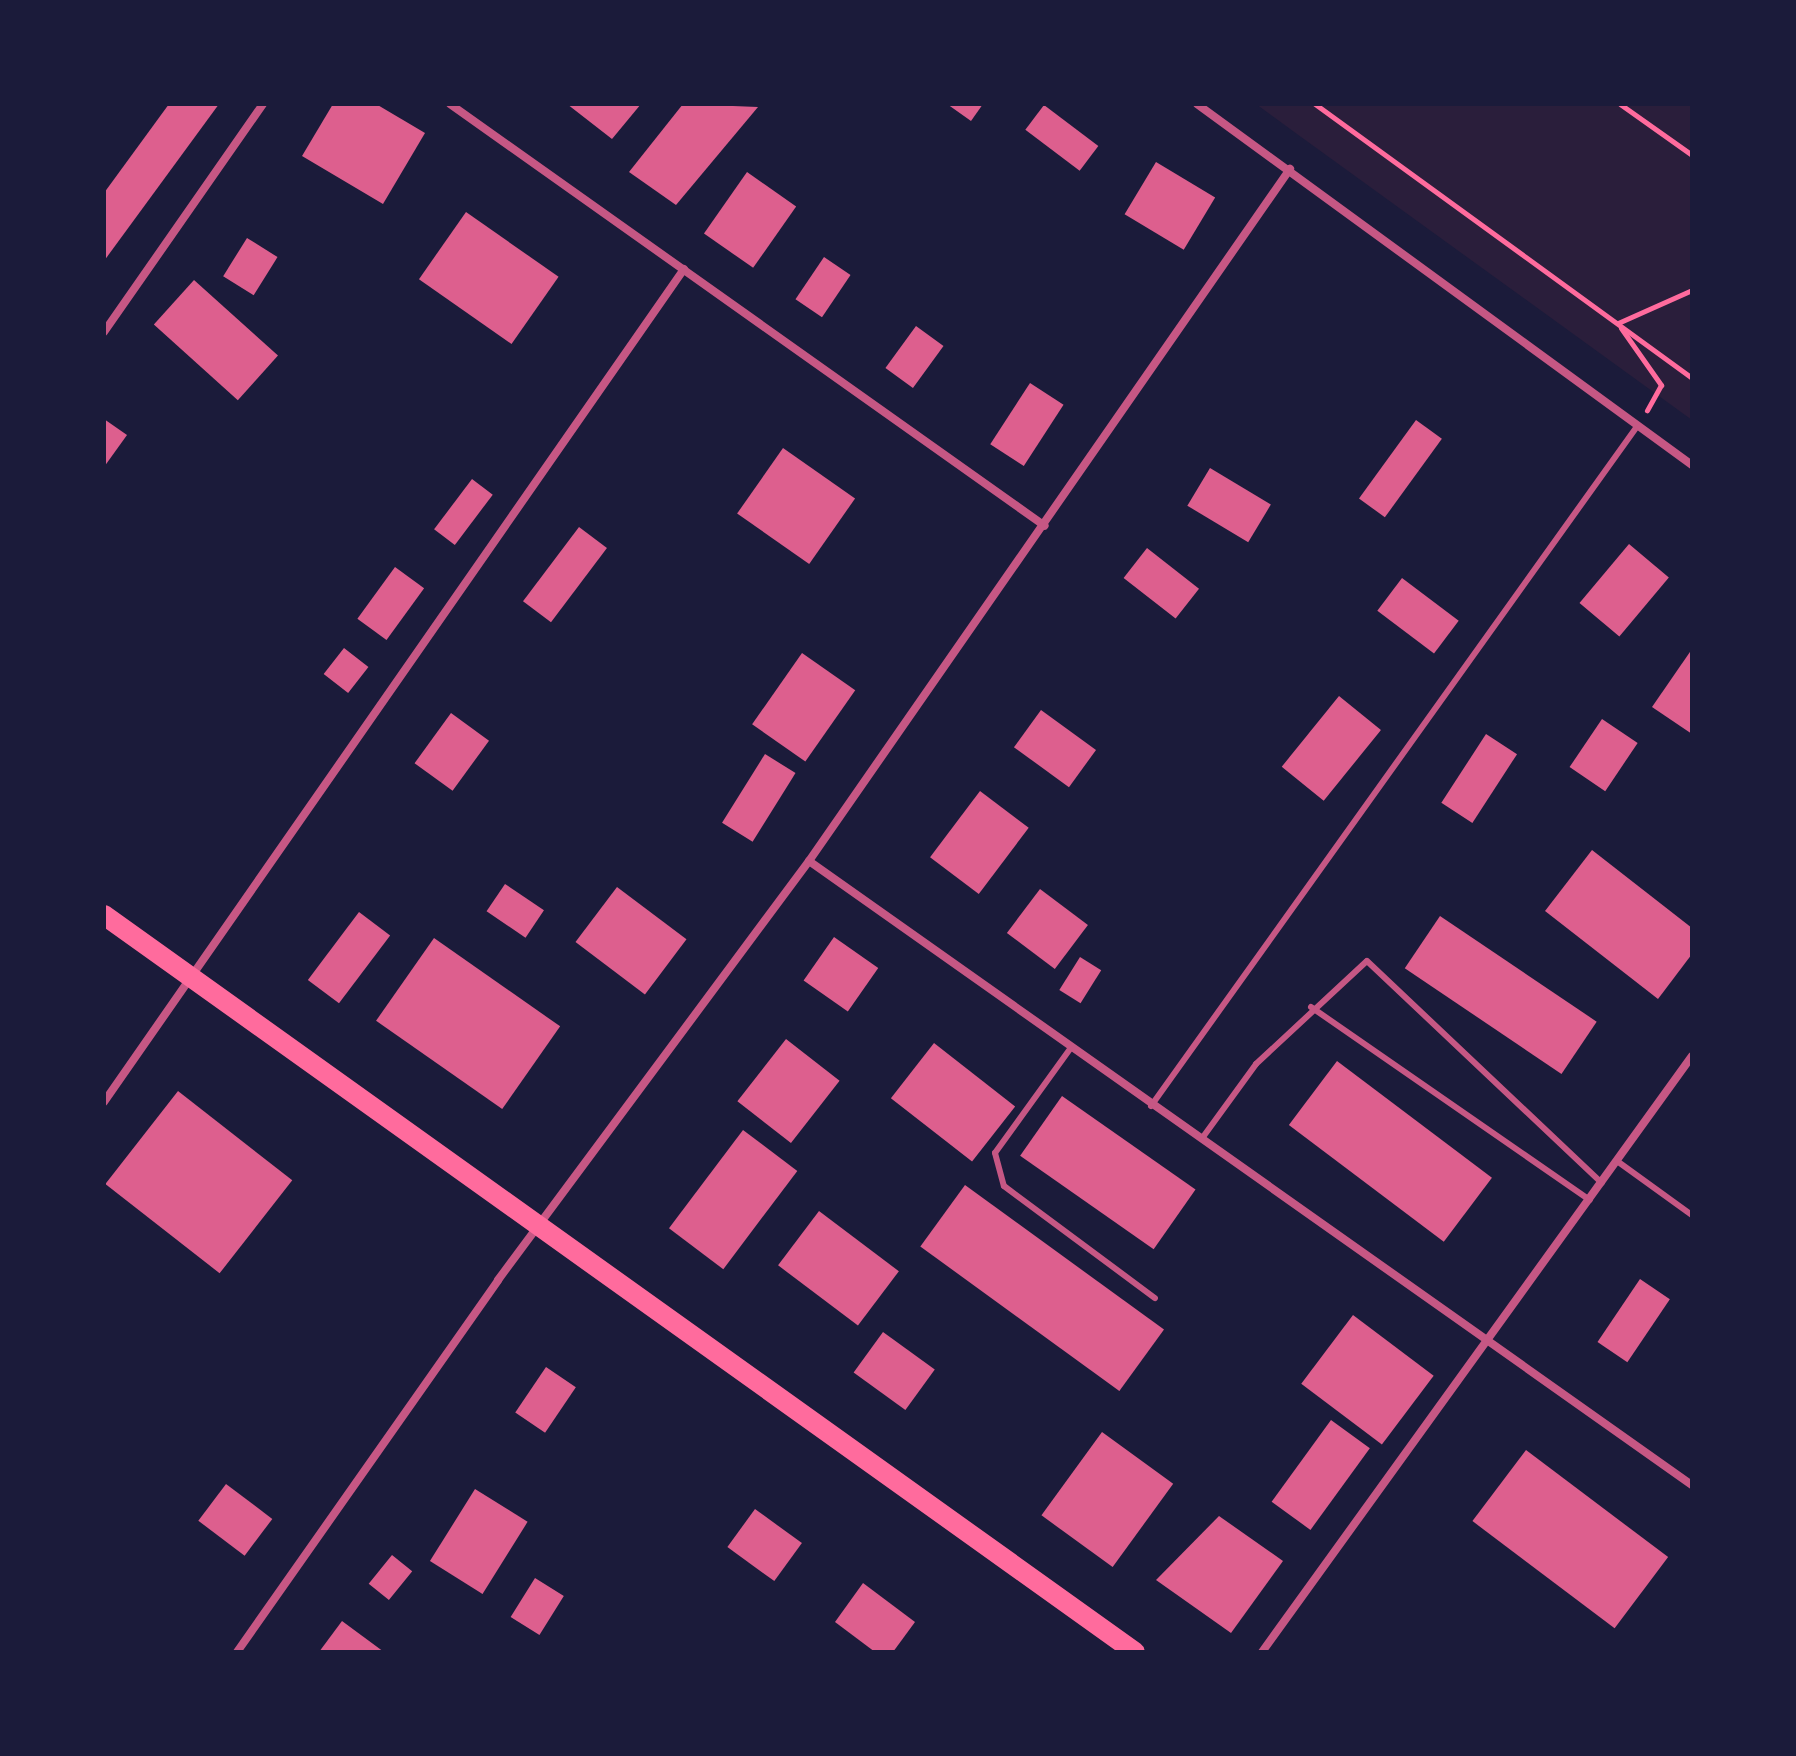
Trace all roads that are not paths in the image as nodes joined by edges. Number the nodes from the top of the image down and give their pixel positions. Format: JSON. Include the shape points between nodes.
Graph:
{"nodes":[{"id":1,"x":263,"y":104,"type":"edge"},
{"id":2,"x":450,"y":104,"type":"edge"},
{"id":3,"x":1197,"y":104,"type":"edge"},
{"id":4,"x":1290,"y":169,"type":"junction"},
{"id":5,"x":684,"y":269,"type":"junction"},
{"id":6,"x":104,"y":332,"type":"edge"},
{"id":7,"x":1638,"y":425,"type":"junction"},
{"id":8,"x":1692,"y":465,"type":"edge"},
{"id":9,"x":1045,"y":526,"type":"junction"},
{"id":10,"x":809,"y":861,"type":"junction"},
{"id":11,"x":104,"y":915,"type":"edge"},
{"id":12,"x":192,"y":978,"type":"junction"},
{"id":13,"x":1311,"y":1007,"type":"junction"},
{"id":14,"x":1070,"y":1049,"type":"junction"},
{"id":15,"x":1692,"y":1056,"type":"edge"},
{"id":16,"x":104,"y":1102,"type":"edge"},
{"id":17,"x":1151,"y":1106,"type":"junction"},
{"id":18,"x":1203,"y":1137,"type":"junction"},
{"id":19,"x":1617,"y":1161,"type":"junction"},
{"id":20,"x":1602,"y":1183,"type":"junction"},
{"id":21,"x":1590,"y":1200,"type":"junction"},
{"id":22,"x":1692,"y":1215,"type":"edge"},
{"id":23,"x":540,"y":1224,"type":"junction"},
{"id":24,"x":1155,"y":1298,"type":"dead end"},
{"id":25,"x":1488,"y":1342,"type":"junction"},
{"id":26,"x":1692,"y":1485,"type":"edge"},
{"id":27,"x":237,"y":1652,"type":"edge"},
{"id":28,"x":1135,"y":1652,"type":"edge"},
{"id":29,"x":1262,"y":1652,"type":"edge"}],
"edges":[{"from":1,"to":6,"type":"street"},
{"from":2,"to":5,"type":"street"},
{"from":3,"to":4,"type":"street"},
{"from":4,"to":7,"type":"street"},
{"from":4,"to":9,"type":"street"},
{"from":5,"to":9,"type":"street"},
{"from":5,"to":12,"type":"street"},
{"from":7,"to":8,"type":"street"},
{"from":7,"to":17,"type":"lane"},
{"from":9,"to":10,"type":"street"},
{"from":10,"to":14,"type":"street"},
{"from":10,"to":23,"type":"street"},
{"from":11,"to":12,"type":"main road"},
{"from":12,"to":16,"type":"street"},
{"from":12,"to":23,"type":"main road"},
{"from":13,"to":18,"type":"lane","via":[[1256,1064]]},
{"from":13,"to":20,"type":"lane","via":[[1367,961]]},
{"from":13,"to":21,"type":"lane"},
{"from":14,"to":17,"type":"street"},
{"from":14,"to":24,"type":"lane","via":[[995,1153],[1004,1186]]},
{"from":15,"to":19,"type":"street"},
{"from":17,"to":18,"type":"street"},
{"from":18,"to":25,"type":"street"},
{"from":19,"to":20,"type":"street"},
{"from":19,"to":22,"type":"lane"},
{"from":20,"to":21,"type":"street"},
{"from":21,"to":25,"type":"street"},
{"from":23,"to":27,"type":"street"},
{"from":23,"to":28,"type":"main road"},
{"from":25,"to":26,"type":"street"},
{"from":25,"to":29,"type":"street"}]}
